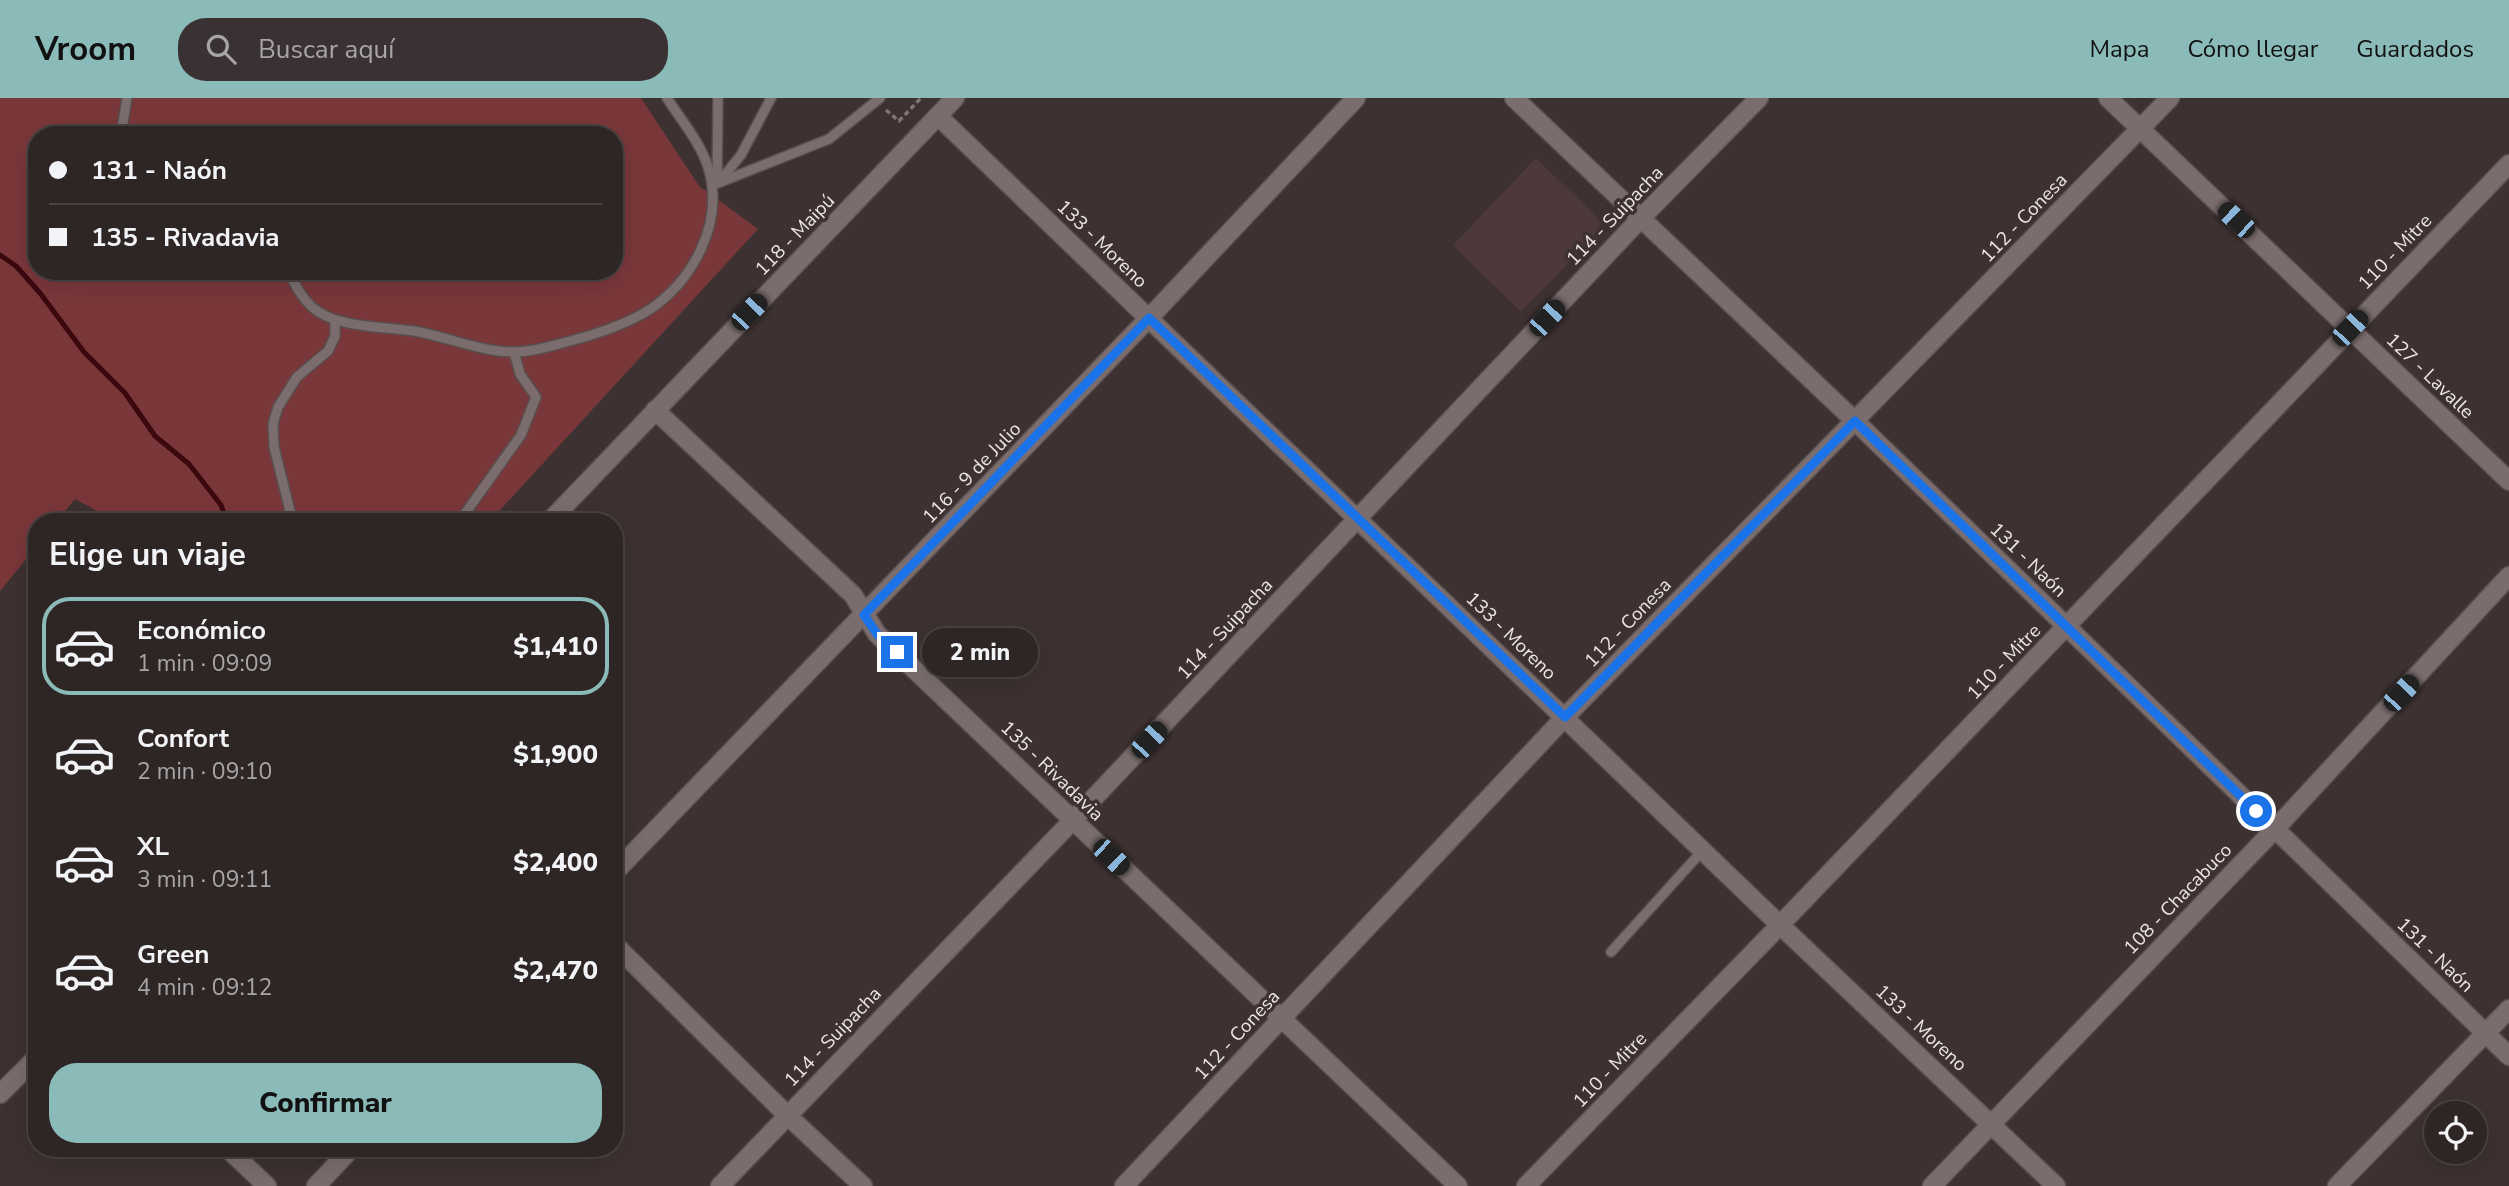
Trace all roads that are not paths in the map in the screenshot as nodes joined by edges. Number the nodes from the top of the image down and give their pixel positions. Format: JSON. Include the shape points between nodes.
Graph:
{"nodes":[{"id":1,"x":127,"y":98,"type":"edge"},
{"id":2,"x":667,"y":98,"type":"edge"},
{"id":3,"x":718,"y":98,"type":"edge"},
{"id":4,"x":772,"y":98,"type":"edge"},
{"id":5,"x":880,"y":98,"type":"edge"},
{"id":6,"x":955,"y":98,"type":"edge"},
{"id":7,"x":1356,"y":98,"type":"edge"},
{"id":8,"x":1514,"y":98,"type":"edge"},
{"id":9,"x":1759,"y":98,"type":"edge"},
{"id":10,"x":2108,"y":98,"type":"edge"},
{"id":11,"x":2170,"y":98,"type":"edge"},
{"id":12,"x":938,"y":116,"type":"junction"},
{"id":13,"x":122,"y":126,"type":"edge"},
{"id":14,"x":2140,"y":129,"type":"junction"},
{"id":15,"x":2509,"y":164,"type":"edge"},
{"id":16,"x":715,"y":185,"type":"junction"},
{"id":17,"x":1642,"y":217,"type":"junction"},
{"id":18,"x":293,"y":280,"type":"edge"},
{"id":19,"x":1149,"y":318,"type":"junction"},
{"id":20,"x":335,"y":320,"type":"junction"},
{"id":21,"x":2350,"y":328,"type":"junction"},
{"id":22,"x":514,"y":352,"type":"junction"},
{"id":23,"x":655,"y":410,"type":"junction"},
{"id":24,"x":1855,"y":421,"type":"junction"},
{"id":25,"x":2509,"y":481,"type":"edge"},
{"id":26,"x":290,"y":513,"type":"edge"},
{"id":27,"x":465,"y":513,"type":"edge"},
{"id":28,"x":557,"y":513,"type":"edge"},
{"id":29,"x":1357,"y":519,"type":"junction"},
{"id":30,"x":2509,"y":576,"type":"edge"},
{"id":31,"x":864,"y":615,"type":"junction"},
{"id":32,"x":2067,"y":627,"type":"junction"},
{"id":33,"x":1565,"y":717,"type":"junction"},
{"id":34,"x":1073,"y":820,"type":"junction"},
{"id":35,"x":2275,"y":829,"type":"junction"},
{"id":36,"x":1703,"y":850,"type":"junction"},
{"id":37,"x":623,"y":864,"type":"edge"},
{"id":38,"x":1780,"y":925,"type":"junction"},
{"id":39,"x":1611,"y":952,"type":"dead end"},
{"id":40,"x":623,"y":953,"type":"edge"},
{"id":41,"x":2509,"y":1009,"type":"edge"},
{"id":42,"x":1280,"y":1019,"type":"junction"},
{"id":43,"x":2485,"y":1033,"type":"junction"},
{"id":44,"x":2509,"y":1056,"type":"edge"},
{"id":45,"x":28,"y":1066,"type":"edge"},
{"id":46,"x":0,"y":1094,"type":"edge"},
{"id":47,"x":787,"y":1115,"type":"junction"},
{"id":48,"x":1991,"y":1124,"type":"junction"},
{"id":49,"x":236,"y":1157,"type":"edge"},
{"id":50,"x":343,"y":1157,"type":"edge"},
{"id":51,"x":267,"y":1186,"type":"edge"},
{"id":52,"x":316,"y":1186,"type":"edge"},
{"id":53,"x":720,"y":1186,"type":"edge"},
{"id":54,"x":863,"y":1186,"type":"edge"},
{"id":55,"x":1124,"y":1186,"type":"edge"},
{"id":56,"x":1458,"y":1186,"type":"edge"},
{"id":57,"x":1526,"y":1186,"type":"edge"},
{"id":58,"x":1932,"y":1186,"type":"edge"},
{"id":59,"x":2056,"y":1186,"type":"edge"},
{"id":60,"x":2337,"y":1186,"type":"edge"}],
"edges":[{"from":1,"to":13,"type":"lane"},
{"from":2,"to":16,"type":"lane","via":[[701,151]]},
{"from":3,"to":16,"type":"lane"},
{"from":4,"to":16,"type":"lane","via":[[741,155]]},
{"from":5,"to":16,"type":"lane","via":[[829,139]]},
{"from":6,"to":12,"type":"street","name":"118 - Maipú"},
{"from":7,"to":19,"type":"street","name":"116 - 9 de Julio"},
{"from":8,"to":17,"type":"street","name":"131 - Naón"},
{"from":9,"to":17,"type":"street","name":"114 - Suipacha"},
{"from":10,"to":14,"type":"street","name":"127 - Lavalle"},
{"from":11,"to":14,"type":"street","name":"112 - Conesa"},
{"from":12,"to":19,"type":"street","name":"133 - Moreno"},
{"from":12,"to":23,"type":"street","name":"118 - Maipú"},
{"from":14,"to":21,"type":"street","name":"127 - Lavalle"},
{"from":14,"to":24,"type":"street","name":"112 - Conesa"},
{"from":15,"to":21,"type":"street","name":"110 - Mitre"},
{"from":16,"to":22,"type":"lane","via":[[706,240],[692,266],[662,300],[593,335]]},
{"from":17,"to":24,"type":"street","name":"131 - Naón"},
{"from":17,"to":29,"type":"street","name":"114 - Suipacha"},
{"from":18,"to":20,"type":"lane","via":[[313,308]]},
{"from":19,"to":29,"type":"street","name":"133 - Moreno"},
{"from":19,"to":31,"type":"street","name":"116 - 9 de Julio"},
{"from":20,"to":22,"type":"lane"},
{"from":20,"to":26,"type":"lane","via":[[335,336],[328,351],[297,377],[273,424]]},
{"from":21,"to":25,"type":"street","name":"127 - Lavalle"},
{"from":21,"to":32,"type":"street","name":"110 - Mitre"},
{"from":22,"to":27,"type":"lane","via":[[520,374],[536,397],[521,435]]},
{"from":23,"to":28,"type":"street","name":"118 - Maipú"},
{"from":23,"to":31,"type":"street","name":"135 - Rivadavia","via":[[853,595]]},
{"from":24,"to":32,"type":"street","name":"131 - Naón"},
{"from":24,"to":33,"type":"street","name":"112 - Conesa"},
{"from":29,"to":33,"type":"street","name":"133 - Moreno"},
{"from":29,"to":34,"type":"street","name":"114 - Suipacha"},
{"from":30,"to":35,"type":"street","name":"108 - Chacabuco"},
{"from":31,"to":34,"type":"street","name":"135 - Rivadavia","via":[[877,634]]},
{"from":31,"to":37,"type":"street","name":"116 - 9 de Julio"},
{"from":32,"to":35,"type":"street","name":"131 - Naón"},
{"from":32,"to":38,"type":"street","name":"110 - Mitre"},
{"from":33,"to":36,"type":"street","name":"133 - Moreno"},
{"from":33,"to":42,"type":"street","name":"112 - Conesa"},
{"from":34,"to":42,"type":"street","name":"135 - Rivadavia"},
{"from":34,"to":47,"type":"street","name":"114 - Suipacha"},
{"from":35,"to":43,"type":"street","name":"131 - Naón"},
{"from":35,"to":48,"type":"street","name":"108 - Chacabuco"},
{"from":36,"to":38,"type":"street","name":"133 - Moreno"},
{"from":36,"to":39,"type":"lane"},
{"from":38,"to":48,"type":"street","name":"133 - Moreno"},
{"from":38,"to":57,"type":"street","name":"110 - Mitre"},
{"from":40,"to":47,"type":"street"},
{"from":41,"to":43,"type":"street"},
{"from":42,"to":55,"type":"street","name":"112 - Conesa"},
{"from":42,"to":56,"type":"street","name":"135 - Rivadavia"},
{"from":43,"to":44,"type":"street","name":"131 - Naón"},
{"from":43,"to":60,"type":"street"},
{"from":45,"to":46,"type":"street"},
{"from":47,"to":53,"type":"street","name":"114 - Suipacha"},
{"from":47,"to":54,"type":"street"},
{"from":48,"to":58,"type":"street","name":"108 - Chacabuco"},
{"from":48,"to":59,"type":"street","name":"133 - Moreno"},
{"from":49,"to":51,"type":"street"},
{"from":50,"to":52,"type":"street"}]}
